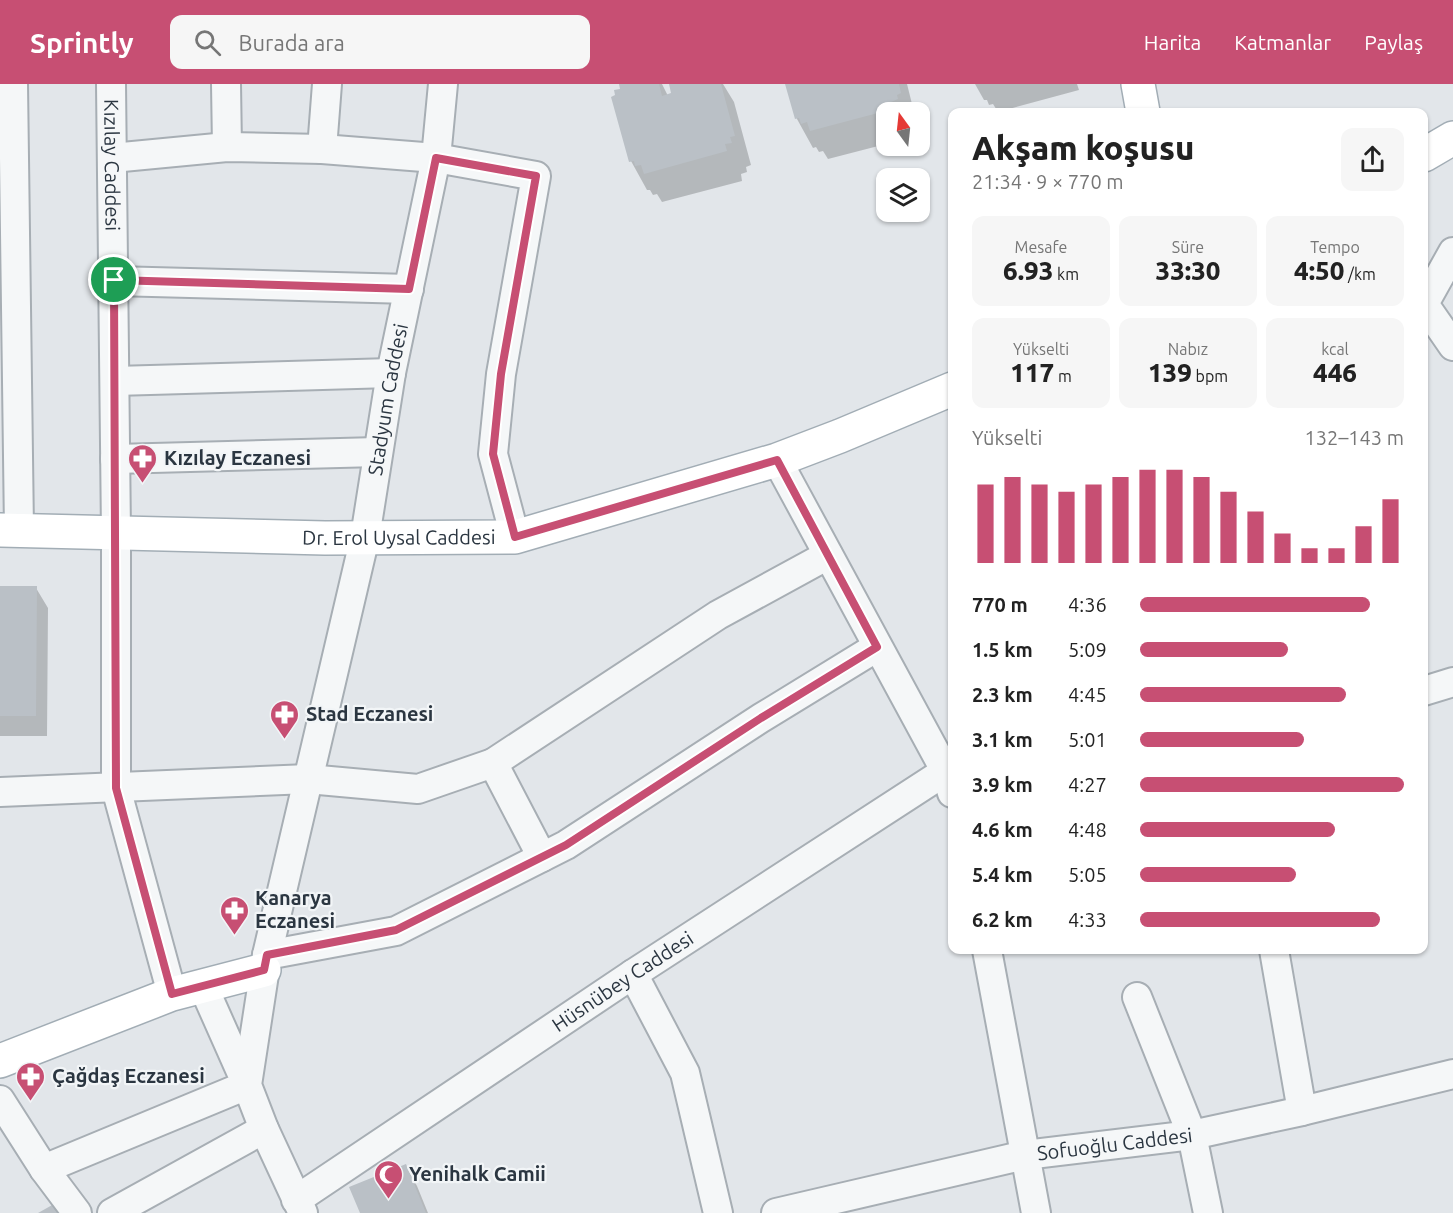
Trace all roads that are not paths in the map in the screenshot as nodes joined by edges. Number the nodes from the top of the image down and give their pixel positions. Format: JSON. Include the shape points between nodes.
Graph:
{"nodes":[{"id":1,"x":13,"y":84,"type":"edge"},
{"id":2,"x":111,"y":84,"type":"edge"},
{"id":3,"x":226,"y":84,"type":"edge"},
{"id":4,"x":327,"y":84,"type":"edge"},
{"id":5,"x":443,"y":84,"type":"edge"},
{"id":6,"x":1138,"y":84,"type":"edge"},
{"id":7,"x":1142,"y":108,"type":"edge"},
{"id":8,"x":1453,"y":138,"type":"edge"},
{"id":9,"x":227,"y":147,"type":"junction"},
{"id":10,"x":322,"y":149,"type":"junction"},
{"id":11,"x":1428,"y":153,"type":"edge"},
{"id":12,"x":112,"y":158,"type":"junction"},
{"id":13,"x":436,"y":158,"type":"junction"},
{"id":14,"x":1453,"y":252,"type":"edge"},
{"id":15,"x":114,"y":280,"type":"junction"},
{"id":16,"x":409,"y":289,"type":"junction"},
{"id":17,"x":1428,"y":297,"type":"edge"},
{"id":18,"x":1428,"y":310,"type":"edge"},
{"id":19,"x":1453,"y":345,"type":"edge"},
{"id":20,"x":391,"y":372,"type":"junction"},
{"id":21,"x":115,"y":381,"type":"junction"},
{"id":22,"x":948,"y":390,"type":"edge"},
{"id":23,"x":378,"y":452,"type":"junction"},
{"id":24,"x":115,"y":459,"type":"junction"},
{"id":25,"x":777,"y":460,"type":"junction"},
{"id":26,"x":10,"y":530,"type":"edge"},
{"id":27,"x":116,"y":534,"type":"junction"},
{"id":28,"x":365,"y":537,"type":"junction"},
{"id":29,"x":515,"y":537,"type":"junction"},
{"id":30,"x":828,"y":555,"type":"junction"},
{"id":31,"x":877,"y":647,"type":"junction"},
{"id":32,"x":1453,"y":682,"type":"edge"},
{"id":33,"x":1428,"y":690,"type":"edge"},
{"id":34,"x":493,"y":763,"type":"junction"},
{"id":35,"x":948,"y":774,"type":"edge"},
{"id":36,"x":948,"y":779,"type":"edge"},
{"id":37,"x":308,"y":780,"type":"junction"},
{"id":38,"x":116,"y":788,"type":"junction"},
{"id":39,"x":0,"y":792,"type":"edge"},
{"id":40,"x":542,"y":857,"type":"junction"},
{"id":41,"x":988,"y":954,"type":"edge"},
{"id":42,"x":1275,"y":954,"type":"edge"},
{"id":43,"x":265,"y":963,"type":"junction"},
{"id":44,"x":633,"y":974,"type":"junction"},
{"id":45,"x":203,"y":986,"type":"junction"},
{"id":46,"x":172,"y":994,"type":"junction"},
{"id":47,"x":1137,"y":997,"type":"dead end"},
{"id":48,"x":0,"y":1061,"type":"edge"},
{"id":49,"x":1450,"y":1080,"type":"edge"},
{"id":50,"x":247,"y":1085,"type":"junction"},
{"id":51,"x":0,"y":1100,"type":"edge"},
{"id":52,"x":1302,"y":1112,"type":"junction"},
{"id":53,"x":264,"y":1129,"type":"junction"},
{"id":54,"x":1192,"y":1135,"type":"junction"},
{"id":55,"x":1025,"y":1155,"type":"junction"},
{"id":56,"x":44,"y":1169,"type":"junction"},
{"id":57,"x":299,"y":1206,"type":"edge"},
{"id":58,"x":77,"y":1213,"type":"edge"},
{"id":59,"x":112,"y":1213,"type":"edge"},
{"id":60,"x":718,"y":1213,"type":"edge"},
{"id":61,"x":776,"y":1213,"type":"edge"},
{"id":62,"x":1036,"y":1213,"type":"edge"},
{"id":63,"x":1208,"y":1213,"type":"edge"}],
"edges":[{"from":1,"to":26,"type":"street"},
{"from":2,"to":12,"type":"street","name":"Kızılay Caddesi"},
{"from":3,"to":9,"type":"street"},
{"from":4,"to":10,"type":"street"},
{"from":5,"to":13,"type":"street","name":"Stadyum Caddesi"},
{"from":6,"to":7,"type":"main road"},
{"from":8,"to":11,"type":"main road"},
{"from":9,"to":10,"type":"street"},
{"from":9,"to":12,"type":"street"},
{"from":10,"to":13,"type":"street"},
{"from":12,"to":15,"type":"street","name":"Kızılay Caddesi"},
{"from":13,"to":16,"type":"street","name":"Stadyum Caddesi"},
{"from":13,"to":29,"type":"street","via":[[536,176],[501,374],[493,454]]},
{"from":14,"to":17,"type":"street"},
{"from":15,"to":16,"type":"street"},
{"from":15,"to":21,"type":"street","name":"Kızılay Caddesi"},
{"from":16,"to":20,"type":"street","name":"Stadyum Caddesi"},
{"from":18,"to":19,"type":"street"},
{"from":20,"to":21,"type":"street"},
{"from":20,"to":23,"type":"street","name":"Stadyum Caddesi"},
{"from":21,"to":24,"type":"street","name":"Kızılay Caddesi"},
{"from":22,"to":25,"type":"main road","name":"Dr. Erol Uysal Caddesi"},
{"from":23,"to":24,"type":"street"},
{"from":23,"to":28,"type":"street","name":"Stadyum Caddesi"},
{"from":24,"to":27,"type":"street","name":"Kızılay Caddesi"},
{"from":25,"to":29,"type":"main road","name":"Dr. Erol Uysal Caddesi"},
{"from":25,"to":30,"type":"street"},
{"from":26,"to":27,"type":"main road","name":"Dr. Erol Uysal Caddesi"},
{"from":27,"to":28,"type":"main road","name":"Dr. Erol Uysal Caddesi"},
{"from":27,"to":38,"type":"street","name":"Kızılay Caddesi"},
{"from":28,"to":29,"type":"main road","name":"Dr. Erol Uysal Caddesi"},
{"from":28,"to":37,"type":"street","name":"Stadyum Caddesi"},
{"from":30,"to":31,"type":"street"},
{"from":30,"to":34,"type":"street","via":[[718,615]]},
{"from":31,"to":35,"type":"street"},
{"from":31,"to":40,"type":"street"},
{"from":32,"to":33,"type":"street"},
{"from":34,"to":37,"type":"street","via":[[418,789]]},
{"from":34,"to":40,"type":"street"},
{"from":36,"to":44,"type":"street","name":"Hüsnübey Caddesi"},
{"from":37,"to":38,"type":"street"},
{"from":37,"to":43,"type":"street","name":"Stadyum Caddesi"},
{"from":38,"to":39,"type":"street"},
{"from":38,"to":46,"type":"street","name":"Kızılay Caddesi"},
{"from":40,"to":43,"type":"street","via":[[396,930]]},
{"from":41,"to":55,"type":"street"},
{"from":42,"to":52,"type":"street"},
{"from":43,"to":45,"type":"main road"},
{"from":43,"to":50,"type":"street","name":"Stadyum Caddesi"},
{"from":44,"to":57,"type":"street","name":"Hüsnübey Caddesi"},
{"from":44,"to":60,"type":"street","via":[[685,1073]]},
{"from":45,"to":46,"type":"main road"},
{"from":45,"to":50,"type":"street"},
{"from":46,"to":48,"type":"main road"},
{"from":47,"to":54,"type":"street"},
{"from":49,"to":52,"type":"street","name":"Sofuoğlu Caddesi"},
{"from":50,"to":53,"type":"street"},
{"from":50,"to":56,"type":"street"},
{"from":51,"to":56,"type":"street"},
{"from":52,"to":54,"type":"street","name":"Sofuoğlu Caddesi"},
{"from":53,"to":57,"type":"street"},
{"from":53,"to":59,"type":"street"},
{"from":54,"to":55,"type":"street","name":"Sofuoğlu Caddesi"},
{"from":54,"to":63,"type":"street"},
{"from":55,"to":61,"type":"street","name":"Sofuoğlu Caddesi"},
{"from":55,"to":62,"type":"street"},
{"from":56,"to":58,"type":"street"}]}
